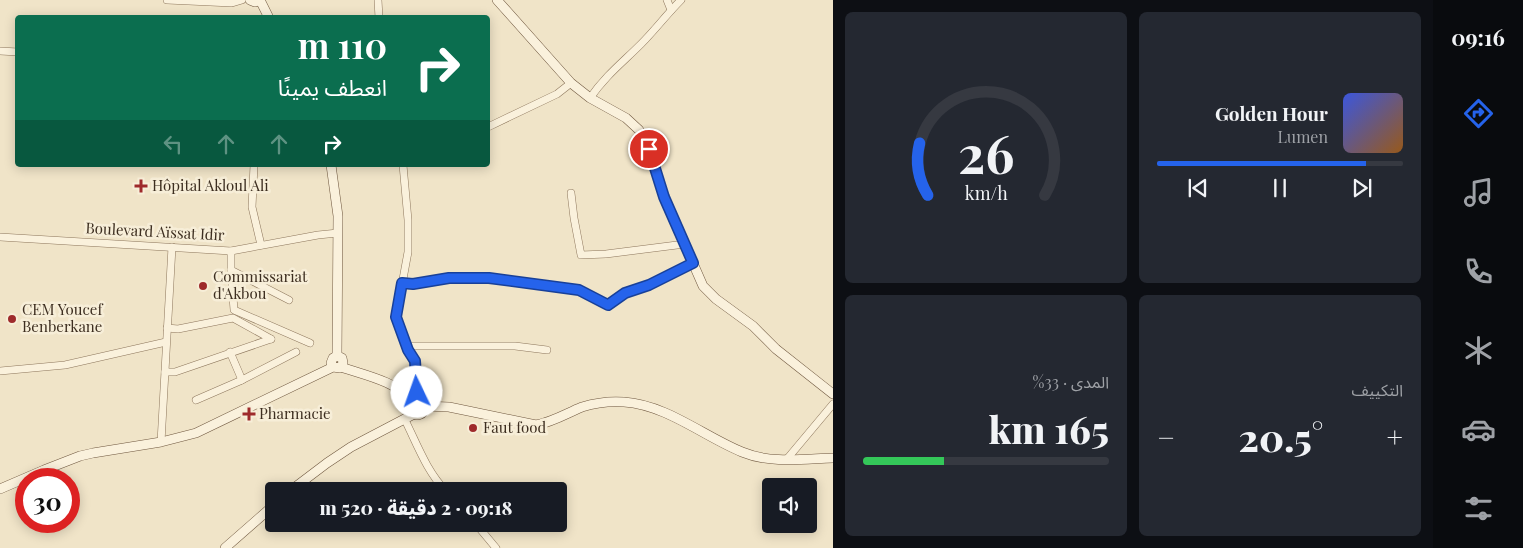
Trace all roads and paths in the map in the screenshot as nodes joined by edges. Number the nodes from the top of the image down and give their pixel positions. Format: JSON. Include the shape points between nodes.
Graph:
{"nodes":[{"id":1,"x":167,"y":0,"type":"edge"},
{"id":2,"x":242,"y":0,"type":"edge"},
{"id":3,"x":250,"y":0,"type":"edge"},
{"id":4,"x":260,"y":0,"type":"edge"},
{"id":5,"x":386,"y":0,"type":"edge"},
{"id":6,"x":497,"y":0,"type":"edge"},
{"id":7,"x":667,"y":0,"type":"edge"},
{"id":8,"x":681,"y":0,"type":"edge"},
{"id":9,"x":378,"y":1,"type":"edge"},
{"id":10,"x":671,"y":10,"type":"junction"},
{"id":11,"x":268,"y":15,"type":"edge"},
{"id":12,"x":379,"y":15,"type":"edge"},
{"id":13,"x":0,"y":50,"type":"edge"},
{"id":14,"x":15,"y":52,"type":"edge"},
{"id":15,"x":571,"y":83,"type":"junction"},
{"id":16,"x":590,"y":98,"type":"junction"},
{"id":17,"x":490,"y":126,"type":"edge"},
{"id":18,"x":254,"y":167,"type":"edge"},
{"id":19,"x":331,"y":167,"type":"edge"},
{"id":20,"x":403,"y":167,"type":"edge"},
{"id":21,"x":571,"y":193,"type":"dead end"},
{"id":22,"x":338,"y":233,"type":"junction"},
{"id":23,"x":0,"y":237,"type":"edge"},
{"id":24,"x":685,"y":244,"type":"junction"},
{"id":25,"x":261,"y":245,"type":"junction"},
{"id":26,"x":172,"y":248,"type":"junction"},
{"id":27,"x":231,"y":251,"type":"junction"},
{"id":28,"x":693,"y":263,"type":"junction"},
{"id":29,"x":231,"y":270,"type":"junction"},
{"id":30,"x":402,"y":283,"type":"junction"},
{"id":31,"x":289,"y":300,"type":"dead end"},
{"id":32,"x":167,"y":328,"type":"junction"},
{"id":33,"x":166,"y":342,"type":"junction"},
{"id":34,"x":310,"y":342,"type":"dead end"},
{"id":35,"x":406,"y":346,"type":"junction"},
{"id":36,"x":546,"y":350,"type":"dead end"},
{"id":37,"x":230,"y":352,"type":"junction"},
{"id":38,"x":296,"y":352,"type":"dead end"},
{"id":39,"x":337,"y":367,"type":"junction"},
{"id":40,"x":0,"y":371,"type":"edge"},
{"id":41,"x":165,"y":372,"type":"junction"},
{"id":42,"x":242,"y":380,"type":"junction"},
{"id":43,"x":833,"y":394,"type":"edge"},
{"id":44,"x":196,"y":400,"type":"dead end"},
{"id":45,"x":415,"y":400,"type":"junction"},
{"id":46,"x":833,"y":404,"type":"edge"},
{"id":47,"x":426,"y":406,"type":"junction"},
{"id":48,"x":414,"y":414,"type":"junction"},
{"id":49,"x":405,"y":420,"type":"junction"},
{"id":50,"x":161,"y":442,"type":"junction"},
{"id":51,"x":833,"y":458,"type":"edge"},
{"id":52,"x":787,"y":460,"type":"junction"},
{"id":53,"x":302,"y":482,"type":"edge"},
{"id":54,"x":438,"y":482,"type":"edge"},
{"id":55,"x":0,"y":489,"type":"edge"},
{"id":56,"x":265,"y":513,"type":"edge"},
{"id":57,"x":483,"y":532,"type":"edge"},
{"id":58,"x":225,"y":548,"type":"edge"},
{"id":59,"x":496,"y":548,"type":"edge"}],
"edges":[{"from":1,"to":2,"type":"street","via":[[232,3]]},
{"from":3,"to":4,"type":"street"},
{"from":4,"to":11,"type":"street"},
{"from":5,"to":9,"type":"street"},
{"from":6,"to":15,"type":"street"},
{"from":7,"to":10,"type":"street"},
{"from":8,"to":10,"type":"street"},
{"from":9,"to":12,"type":"street"},
{"from":10,"to":16,"type":"street","via":[[611,71]]},
{"from":13,"to":14,"type":"street"},
{"from":15,"to":16,"type":"street"},
{"from":15,"to":17,"type":"street","via":[[557,94]]},
{"from":16,"to":24,"type":"street","via":[[626,118],[639,130]]},
{"from":18,"to":25,"type":"street","via":[[252,207]]},
{"from":19,"to":22,"type":"street"},
{"from":20,"to":30,"type":"street","via":[[408,252]]},
{"from":21,"to":24,"type":"street","via":[[581,255]]},
{"from":22,"to":25,"type":"street","name":"Boulevard Aïssat Idir"},
{"from":22,"to":39,"type":"street","via":[[338,356],[331,362]]},
{"from":23,"to":26,"type":"street","name":"Boulevard Aïssat Idir"},
{"from":24,"to":28,"type":"street"},
{"from":25,"to":27,"type":"street","name":"Boulevard Aïssat Idir"},
{"from":26,"to":27,"type":"street","name":"Boulevard Aïssat Idir"},
{"from":26,"to":32,"type":"street"},
{"from":27,"to":29,"type":"street"},
{"from":28,"to":30,"type":"street","via":[[625,293],[608,305],[579,290],[489,278]]},
{"from":28,"to":43,"type":"street","via":[[703,286],[716,299]]},
{"from":29,"to":31,"type":"street"},
{"from":29,"to":34,"type":"street","via":[[234,310]]},
{"from":30,"to":35,"type":"street","via":[[396,317]]},
{"from":32,"to":33,"type":"street"},
{"from":32,"to":37,"type":"street","via":[[233,318],[271,339]]},
{"from":33,"to":40,"type":"street","via":[[65,365]]},
{"from":33,"to":41,"type":"street"},
{"from":35,"to":36,"type":"street","via":[[515,346]]},
{"from":35,"to":45,"type":"street","via":[[415,361]]},
{"from":37,"to":41,"type":"street","via":[[175,372]]},
{"from":37,"to":42,"type":"street"},
{"from":38,"to":42,"type":"street"},
{"from":39,"to":45,"type":"street","via":[[390,385]]},
{"from":39,"to":50,"type":"street","via":[[196,433]]},
{"from":41,"to":50,"type":"street"},
{"from":42,"to":44,"type":"street"},
{"from":45,"to":47,"type":"street","via":[[423,401]]},
{"from":45,"to":48,"type":"street","via":[[409,409]]},
{"from":46,"to":52,"type":"street"},
{"from":47,"to":48,"type":"street","via":[[423,413]]},
{"from":47,"to":52,"type":"street","via":[[449,407],[536,425],[584,407],[623,402],[643,405],[673,417],[744,453]]},
{"from":48,"to":49,"type":"street"},
{"from":49,"to":53,"type":"street","via":[[351,447]]},
{"from":49,"to":54,"type":"street"},
{"from":50,"to":55,"type":"street","via":[[93,452]]},
{"from":51,"to":52,"type":"street"},
{"from":56,"to":58,"type":"street"},
{"from":57,"to":59,"type":"street"}]}
